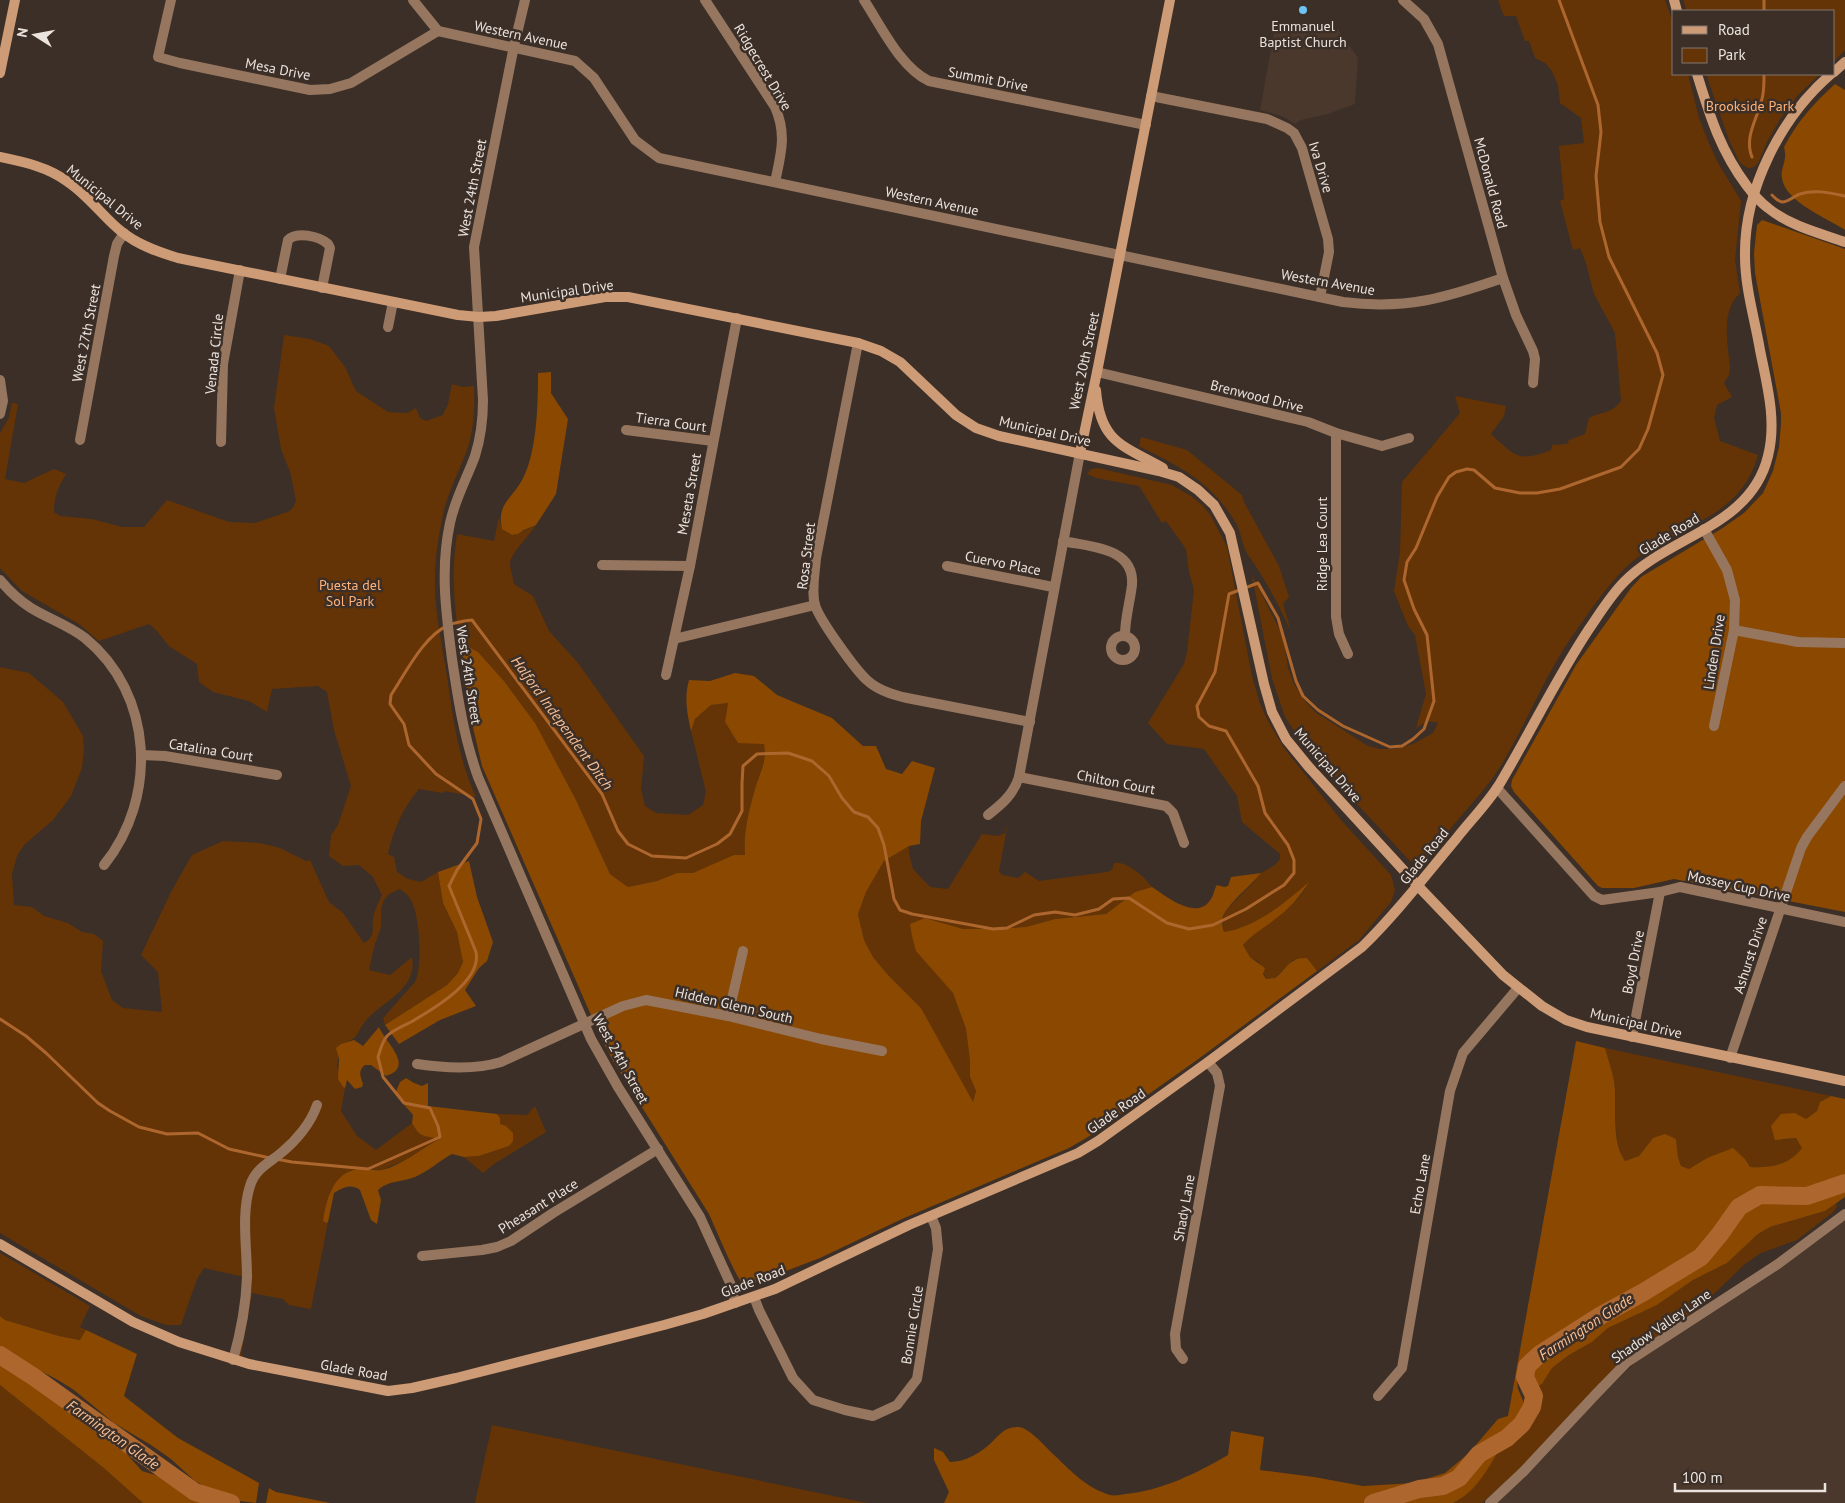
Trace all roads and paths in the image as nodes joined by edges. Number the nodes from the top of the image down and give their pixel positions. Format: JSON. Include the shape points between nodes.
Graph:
{"nodes":[{"id":1,"x":15,"y":0,"type":"edge"},
{"id":2,"x":171,"y":0,"type":"edge"},
{"id":3,"x":413,"y":0,"type":"edge"},
{"id":4,"x":525,"y":0,"type":"edge"},
{"id":5,"x":705,"y":0,"type":"edge"},
{"id":6,"x":864,"y":0,"type":"edge"},
{"id":7,"x":1170,"y":0,"type":"edge"},
{"id":8,"x":1403,"y":0,"type":"edge"},
{"id":9,"x":438,"y":31,"type":"junction"},
{"id":10,"x":514,"y":46,"type":"junction"},
{"id":11,"x":1845,"y":62,"type":"edge"},
{"id":12,"x":1835,"y":70,"type":"edge"},
{"id":13,"x":0,"y":74,"type":"edge"},
{"id":14,"x":1697,"y":75,"type":"edge"},
{"id":15,"x":1830,"y":75,"type":"edge"},
{"id":16,"x":1151,"y":96,"type":"junction"},
{"id":17,"x":1146,"y":125,"type":"junction"},
{"id":18,"x":0,"y":157,"type":"edge"},
{"id":19,"x":775,"y":182,"type":"junction"},
{"id":20,"x":1754,"y":195,"type":"junction"},
{"id":21,"x":124,"y":233,"type":"junction"},
{"id":22,"x":1845,"y":242,"type":"edge"},
{"id":23,"x":1120,"y":254,"type":"junction"},
{"id":24,"x":240,"y":270,"type":"junction"},
{"id":25,"x":280,"y":278,"type":"junction"},
{"id":26,"x":1503,"y":278,"type":"junction"},
{"id":27,"x":322,"y":288,"type":"junction"},
{"id":28,"x":1320,"y":297,"type":"junction"},
{"id":29,"x":393,"y":302,"type":"junction"},
{"id":30,"x":479,"y":317,"type":"junction"},
{"id":31,"x":737,"y":318,"type":"junction"},
{"id":32,"x":388,"y":327,"type":"dead end"},
{"id":33,"x":858,"y":343,"type":"junction"},
{"id":34,"x":1096,"y":377,"type":"junction"},
{"id":35,"x":0,"y":380,"type":"edge"},
{"id":36,"x":1533,"y":383,"type":"dead end"},
{"id":37,"x":0,"y":414,"type":"edge"},
{"id":38,"x":626,"y":430,"type":"dead end"},
{"id":39,"x":1336,"y":433,"type":"junction"},
{"id":40,"x":1409,"y":438,"type":"dead end"},
{"id":41,"x":80,"y":440,"type":"dead end"},
{"id":42,"x":221,"y":442,"type":"dead end"},
{"id":43,"x":713,"y":442,"type":"junction"},
{"id":44,"x":1080,"y":453,"type":"junction"},
{"id":45,"x":1179,"y":477,"type":"junction"},
{"id":46,"x":1704,"y":529,"type":"junction"},
{"id":47,"x":1063,"y":541,"type":"junction"},
{"id":48,"x":602,"y":565,"type":"dead end"},
{"id":49,"x":690,"y":566,"type":"junction"},
{"id":50,"x":947,"y":566,"type":"dead end"},
{"id":51,"x":0,"y":580,"type":"edge"},
{"id":52,"x":1053,"y":587,"type":"junction"},
{"id":53,"x":815,"y":605,"type":"junction"},
{"id":54,"x":1734,"y":630,"type":"junction"},
{"id":55,"x":1125,"y":635,"type":"dead end"},
{"id":56,"x":674,"y":639,"type":"junction"},
{"id":57,"x":1845,"y":643,"type":"edge"},
{"id":58,"x":1348,"y":654,"type":"dead end"},
{"id":59,"x":666,"y":675,"type":"dead end"},
{"id":60,"x":1030,"y":722,"type":"junction"},
{"id":61,"x":1714,"y":726,"type":"dead end"},
{"id":62,"x":142,"y":755,"type":"junction"},
{"id":63,"x":277,"y":775,"type":"dead end"},
{"id":64,"x":1017,"y":782,"type":"junction"},
{"id":65,"x":1845,"y":786,"type":"edge"},
{"id":66,"x":1497,"y":788,"type":"junction"},
{"id":67,"x":988,"y":814,"type":"dead end"},
{"id":68,"x":1184,"y":843,"type":"dead end"},
{"id":69,"x":104,"y":864,"type":"dead end"},
{"id":70,"x":1418,"y":886,"type":"junction"},
{"id":71,"x":1660,"y":892,"type":"junction"},
{"id":72,"x":1779,"y":909,"type":"junction"},
{"id":73,"x":1845,"y":922,"type":"edge"},
{"id":74,"x":743,"y":951,"type":"dead end"},
{"id":75,"x":1518,"y":988,"type":"junction"},
{"id":76,"x":728,"y":1016,"type":"junction"},
{"id":77,"x":584,"y":1024,"type":"junction"},
{"id":78,"x":1632,"y":1037,"type":"junction"},
{"id":79,"x":882,"y":1051,"type":"dead end"},
{"id":80,"x":1730,"y":1058,"type":"junction"},
{"id":81,"x":1208,"y":1062,"type":"junction"},
{"id":82,"x":416,"y":1064,"type":"dead end"},
{"id":83,"x":1845,"y":1081,"type":"edge"},
{"id":84,"x":317,"y":1105,"type":"dead end"},
{"id":85,"x":658,"y":1149,"type":"junction"},
{"id":86,"x":1845,"y":1214,"type":"edge"},
{"id":87,"x":931,"y":1216,"type":"junction"},
{"id":88,"x":0,"y":1244,"type":"edge"},
{"id":89,"x":422,"y":1256,"type":"dead end"},
{"id":90,"x":754,"y":1297,"type":"junction"},
{"id":91,"x":735,"y":1303,"type":"junction"},
{"id":92,"x":233,"y":1360,"type":"junction"},
{"id":93,"x":1183,"y":1360,"type":"dead end"},
{"id":94,"x":1378,"y":1396,"type":"dead end"},
{"id":95,"x":1490,"y":1503,"type":"edge"}],
"edges":[{"from":1,"to":13,"type":"street"},
{"from":2,"to":9,"type":"street","name":"Mesa Drive","via":[[158,57],[310,90],[351,84]]},
{"from":3,"to":9,"type":"street"},
{"from":4,"to":10,"type":"street","name":"West 24th Street"},
{"from":5,"to":19,"type":"street","name":"Ridgecrest Drive","via":[[779,117],[783,138]]},
{"from":6,"to":17,"type":"street","name":"Summit Drive","via":[[904,61],[929,80]]},
{"from":7,"to":16,"type":"street","name":"West 20th Street"},
{"from":8,"to":26,"type":"street","name":"McDonald Road","via":[[1430,26],[1438,44]]},
{"from":9,"to":10,"type":"street","name":"Western Avenue"},
{"from":10,"to":19,"type":"street","name":"Western Avenue","via":[[575,61],[594,78],[635,140],[658,158]]},
{"from":10,"to":30,"type":"street","name":"West 24th Street","via":[[476,233]]},
{"from":11,"to":12,"type":"street","name":"Glade Road"},
{"from":14,"to":20,"type":"street","via":[[1718,138]]},
{"from":15,"to":20,"type":"street","name":"Glade Road","via":[[1787,124]]},
{"from":16,"to":17,"type":"street","name":"West 20th Street"},
{"from":16,"to":28,"type":"street","name":"Iva Drive","via":[[1272,120],[1294,134],[1302,148],[1329,245]]},
{"from":17,"to":23,"type":"street","name":"West 20th Street"},
{"from":18,"to":21,"type":"street","name":"Municipal Drive","via":[[34,165],[68,181]]},
{"from":19,"to":23,"type":"street","name":"Western Avenue"},
{"from":20,"to":22,"type":"street","via":[[1782,218]]},
{"from":20,"to":46,"type":"street","name":"Glade Road","via":[[1747,224],[1745,258],[1770,407],[1770,449],[1762,474],[1746,499],[1735,510]]},
{"from":21,"to":24,"type":"street","name":"Municipal Drive","via":[[165,254]]},
{"from":21,"to":41,"type":"street","name":"West 27th Street","via":[[116,247]]},
{"from":23,"to":28,"type":"street","name":"Western Avenue"},
{"from":23,"to":34,"type":"street","name":"West 20th Street"},
{"from":24,"to":25,"type":"street","name":"Municipal Drive"},
{"from":24,"to":42,"type":"street","name":"Venada Circle","via":[[223,364]]},
{"from":25,"to":27,"type":"street","name":"Municipal Drive"},
{"from":25,"to":27,"type":"street","via":[[290,238],[300,235],[321,239],[330,248]]},
{"from":26,"to":28,"type":"street","name":"Western Avenue","via":[[1420,302],[1371,304]]},
{"from":26,"to":36,"type":"street","name":"McDonald Road","via":[[1535,358]]},
{"from":27,"to":29,"type":"street","name":"Municipal Drive"},
{"from":29,"to":30,"type":"street","name":"Municipal Drive"},
{"from":29,"to":32,"type":"street"},
{"from":30,"to":31,"type":"street","name":"Municipal Drive","via":[[628,297]]},
{"from":30,"to":77,"type":"street","name":"West 24th Street","via":[[483,417],[474,457],[453,509],[444,556],[445,601],[456,689],[478,777]]},
{"from":31,"to":33,"type":"street","name":"Municipal Drive"},
{"from":31,"to":43,"type":"street","name":"Meseta Street"},
{"from":33,"to":44,"type":"street","name":"Municipal Drive","via":[[900,362],[956,415],[976,428]]},
{"from":33,"to":53,"type":"street","name":"Rosa Street","via":[[816,558]]},
{"from":34,"to":39,"type":"street","name":"Brenwood Drive","via":[[1308,422]]},
{"from":34,"to":44,"type":"street","name":"West 20th Street"},
{"from":34,"to":45,"type":"street","via":[[1102,420],[1111,437]]},
{"from":35,"to":37,"type":"street","via":[[3,401]]},
{"from":38,"to":43,"type":"street","name":"Tierra Court"},
{"from":39,"to":40,"type":"street","name":"Brenwood Drive","via":[[1382,446]]},
{"from":39,"to":58,"type":"street","name":"Ridge Lea Court","via":[[1336,617]]},
{"from":43,"to":49,"type":"street","name":"Meseta Street"},
{"from":44,"to":45,"type":"street","name":"Municipal Drive"},
{"from":44,"to":47,"type":"street","name":"West 20th Street"},
{"from":45,"to":70,"type":"street","name":"Municipal Drive","via":[[1214,505],[1230,533],[1264,684],[1272,712],[1286,739]]},
{"from":46,"to":54,"type":"street","name":"Linden Drive","via":[[1727,570],[1735,600]]},
{"from":46,"to":66,"type":"street","name":"Glade Road","via":[[1650,560],[1624,582],[1568,660]]},
{"from":47,"to":52,"type":"street","name":"West 20th Street"},
{"from":47,"to":55,"type":"street","via":[[1108,550],[1126,562],[1132,574],[1132,586]]},
{"from":48,"to":49,"type":"street"},
{"from":49,"to":56,"type":"street","name":"Meseta Street"},
{"from":50,"to":52,"type":"street","name":"Cuervo Place"},
{"from":51,"to":62,"type":"street","via":[[30,608],[84,638],[104,658],[130,699]]},
{"from":52,"to":60,"type":"street","name":"West 20th Street"},
{"from":53,"to":56,"type":"street"},
{"from":53,"to":60,"type":"street","name":"Rosa Street","via":[[831,633],[867,681],[880,689],[907,698]]},
{"from":54,"to":57,"type":"street","via":[[1798,642]]},
{"from":54,"to":61,"type":"street","name":"Linden Drive"},
{"from":56,"to":59,"type":"street","name":"Meseta Street"},
{"from":60,"to":64,"type":"street","name":"West 20th Street"},
{"from":62,"to":63,"type":"street","name":"Catalina Court"},
{"from":62,"to":69,"type":"street","via":[[134,811],[120,842]]},
{"from":64,"to":67,"type":"street","via":[[1004,802]]},
{"from":64,"to":68,"type":"street","name":"Chilton Court","via":[[1166,806],[1173,813]]},
{"from":65,"to":72,"type":"street","name":"Ashurst Drive","via":[[1807,836]]},
{"from":66,"to":70,"type":"street","name":"Glade Road"},
{"from":66,"to":71,"type":"street","name":"Mossey Cup Drive","via":[[1594,896],[1602,900]]},
{"from":70,"to":75,"type":"street","name":"Municipal Drive"},
{"from":70,"to":81,"type":"street","name":"Glade Road","via":[[1362,948]]},
{"from":71,"to":72,"type":"street","name":"Mossey Cup Drive","via":[[1680,887]]},
{"from":71,"to":78,"type":"street","name":"Boyd Drive"},
{"from":72,"to":73,"type":"street","name":"Mossey Cup Drive"},
{"from":72,"to":80,"type":"street","name":"Ashurst Drive"},
{"from":74,"to":76,"type":"street"},
{"from":75,"to":78,"type":"street","name":"Municipal Drive","via":[[1566,1020],[1587,1028]]},
{"from":75,"to":94,"type":"street","name":"Echo Lane","via":[[1463,1053],[1450,1091],[1402,1368]]},
{"from":76,"to":77,"type":"street","name":"Hidden Glenn South","via":[[646,1000],[623,1006]]},
{"from":76,"to":79,"type":"street","name":"Hidden Glenn South","via":[[821,1040]]},
{"from":77,"to":82,"type":"street","name":"Hidden Glenn South","via":[[489,1066]]},
{"from":77,"to":85,"type":"street","name":"West 24th Street","via":[[618,1087]]},
{"from":78,"to":80,"type":"street","name":"Municipal Drive"},
{"from":80,"to":83,"type":"street","name":"Municipal Drive"},
{"from":81,"to":87,"type":"street","name":"Glade Road","via":[[1078,1153]]},
{"from":81,"to":93,"type":"street","name":"Shady Lane","via":[[1217,1072],[1220,1086],[1175,1334],[1176,1348]]},
{"from":84,"to":92,"type":"street","via":[[294,1141],[257,1172],[250,1185],[246,1217],[246,1304]]},
{"from":85,"to":89,"type":"street","name":"Pheasant Place","via":[[511,1241],[482,1250]]},
{"from":85,"to":91,"type":"street","name":"West 24th Street","via":[[700,1217],[731,1285]]},
{"from":86,"to":95,"type":"street","name":"Shadow Valley Lane","via":[[1778,1264],[1628,1362]]},
{"from":87,"to":90,"type":"street","name":"Glade Road"},
{"from":87,"to":90,"type":"street","name":"Bonnie Circle","via":[[938,1250],[917,1379],[897,1405],[873,1416],[813,1400],[793,1378]]},
{"from":88,"to":92,"type":"street","name":"Glade Road","via":[[147,1329]]},
{"from":90,"to":91,"type":"street","name":"Glade Road"},
{"from":91,"to":92,"type":"street","name":"Glade Road","via":[[648,1329],[398,1390],[373,1389]]}]}
